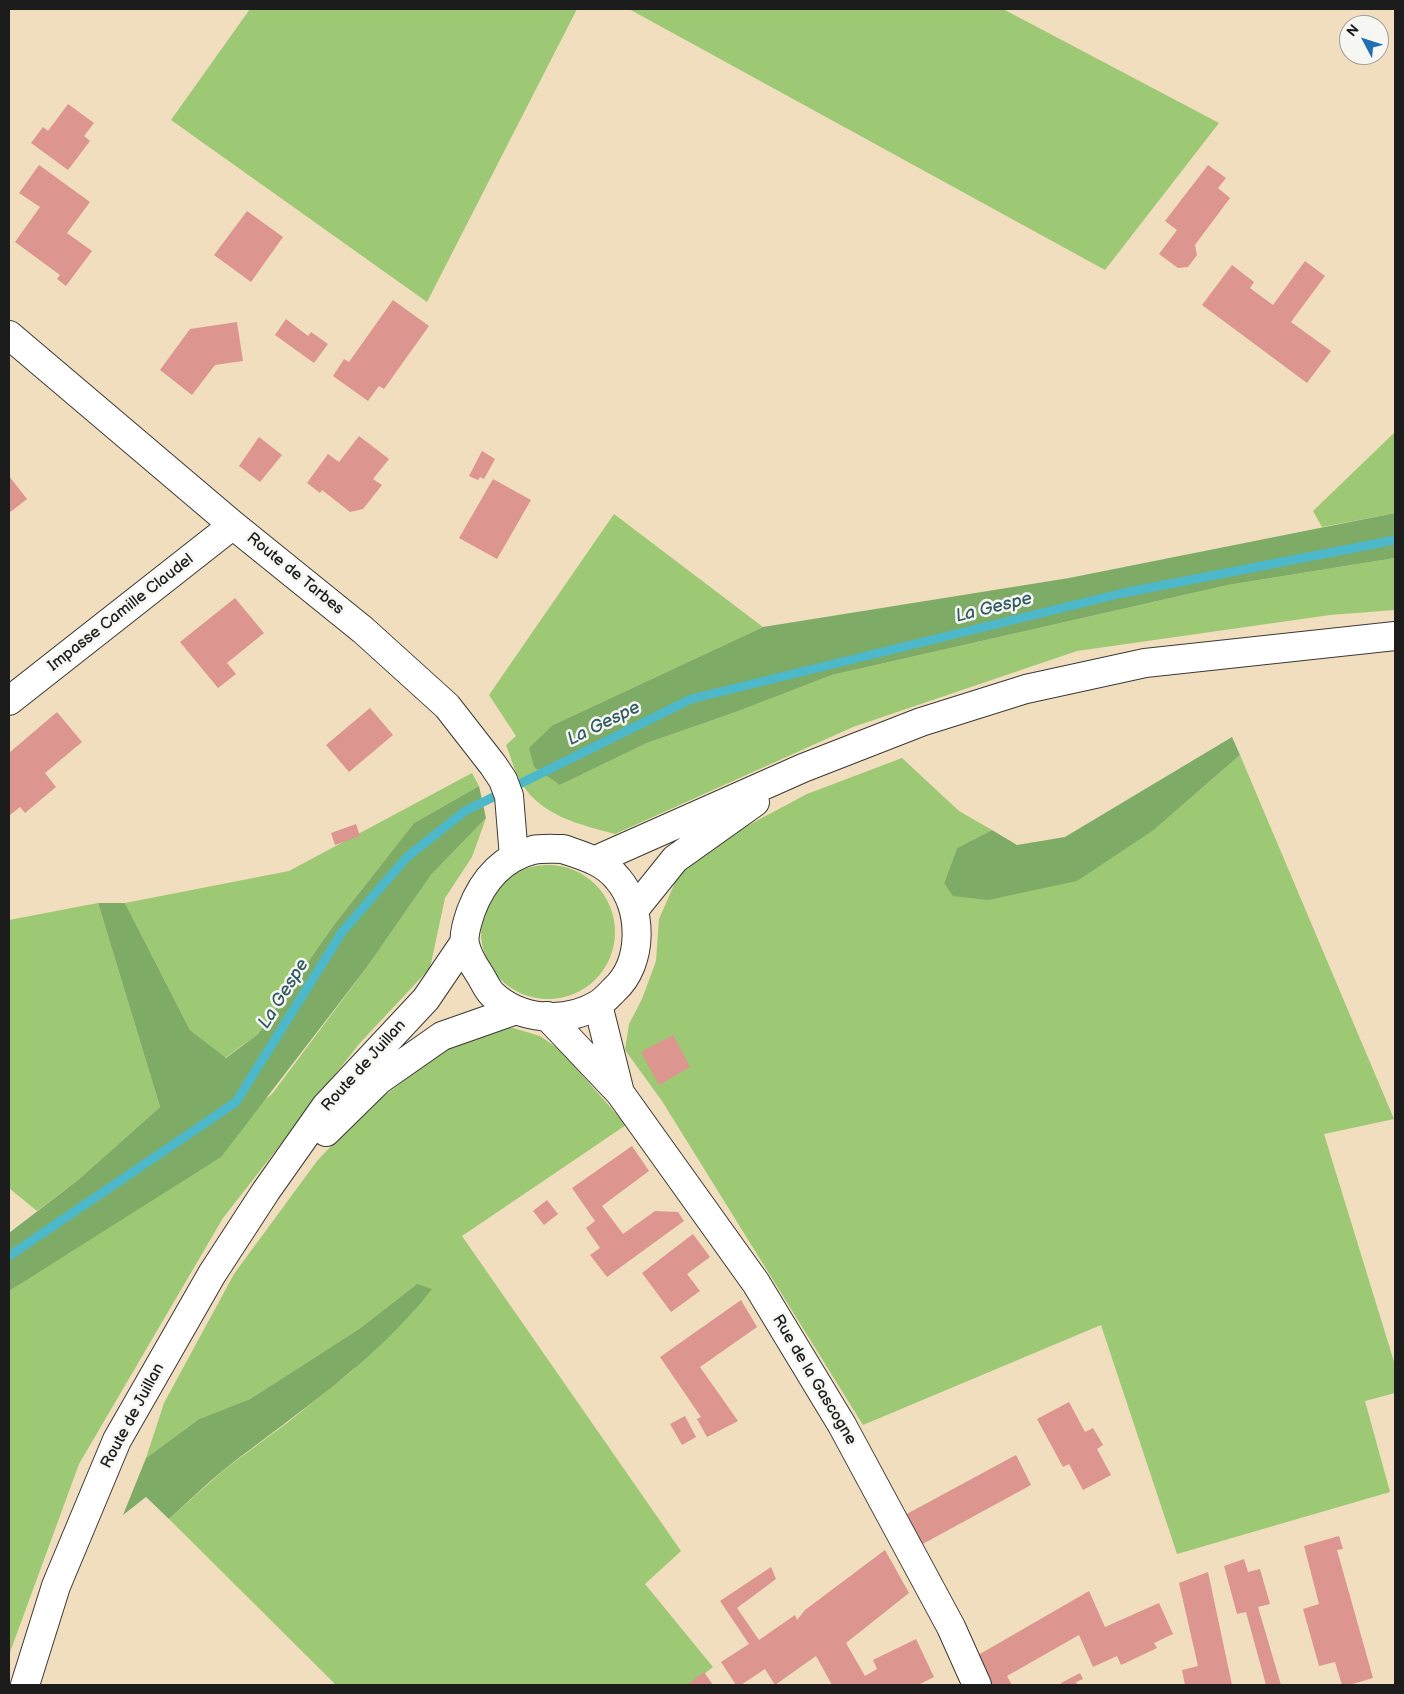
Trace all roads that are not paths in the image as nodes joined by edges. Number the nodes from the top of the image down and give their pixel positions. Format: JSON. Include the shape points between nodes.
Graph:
{"nodes":[{"id":1,"x":9,"y":334,"type":"edge"},
{"id":2,"x":233,"y":525,"type":"junction"},
{"id":3,"x":1395,"y":636,"type":"edge"},
{"id":4,"x":9,"y":701,"type":"edge"},
{"id":5,"x":803,"y":768,"type":"junction"},
{"id":6,"x":514,"y":857,"type":"junction"},
{"id":7,"x":596,"y":860,"type":"junction"},
{"id":8,"x":634,"y":910,"type":"junction"},
{"id":9,"x":464,"y":943,"type":"junction"},
{"id":10,"x":598,"y":1005,"type":"junction"},
{"id":11,"x":516,"y":1010,"type":"junction"},
{"id":12,"x":547,"y":1016,"type":"junction"},
{"id":13,"x":620,"y":1093,"type":"junction"},
{"id":14,"x":266,"y":1190,"type":"junction"},
{"id":15,"x":25,"y":1685,"type":"edge"},
{"id":16,"x":978,"y":1685,"type":"edge"}],
"edges":[{"from":1,"to":2,"type":"main road","name":"Route de Tarbes"},
{"from":2,"to":4,"type":"main road","name":"Impasse Camille Claudel"},
{"from":2,"to":6,"type":"main road","name":"Route de Tarbes","via":[[363,630],[447,706],[493,765],[509,796]]},
{"from":3,"to":5,"type":"main road","via":[[1145,663],[1026,689],[921,722]]},
{"from":5,"to":7,"type":"main road"},
{"from":5,"to":8,"type":"main road","via":[[675,859]]},
{"from":6,"to":7,"type":"main road","via":[[533,850],[563,849]]},
{"from":6,"to":9,"type":"main road","via":[[490,875],[478,891]]},
{"from":7,"to":8,"type":"main road","via":[[618,879]]},
{"from":8,"to":10,"type":"main road","via":[[637,939],[633,959],[619,986]]},
{"from":9,"to":11,"type":"main road","via":[[472,963],[492,993]]},
{"from":9,"to":14,"type":"main road","name":"Route de Juillan","via":[[426,998],[326,1106]]},
{"from":10,"to":12,"type":"main road","via":[[571,1016]]},
{"from":10,"to":13,"type":"main road","name":"Rue de la Gascogne"},
{"from":11,"to":12,"type":"main road","via":[[532,1016]]},
{"from":11,"to":14,"type":"main road","name":"Route de Juillan","via":[[442,1036],[379,1080]]},
{"from":12,"to":13,"type":"main road","name":"Rue de la Gascogne"},
{"from":13,"to":16,"type":"main road","name":"Rue de la Gascogne","via":[[756,1283],[842,1425],[951,1627]]},
{"from":14,"to":15,"type":"main road","name":"Route de Juillan","via":[[212,1274],[117,1440],[56,1586]]}]}
